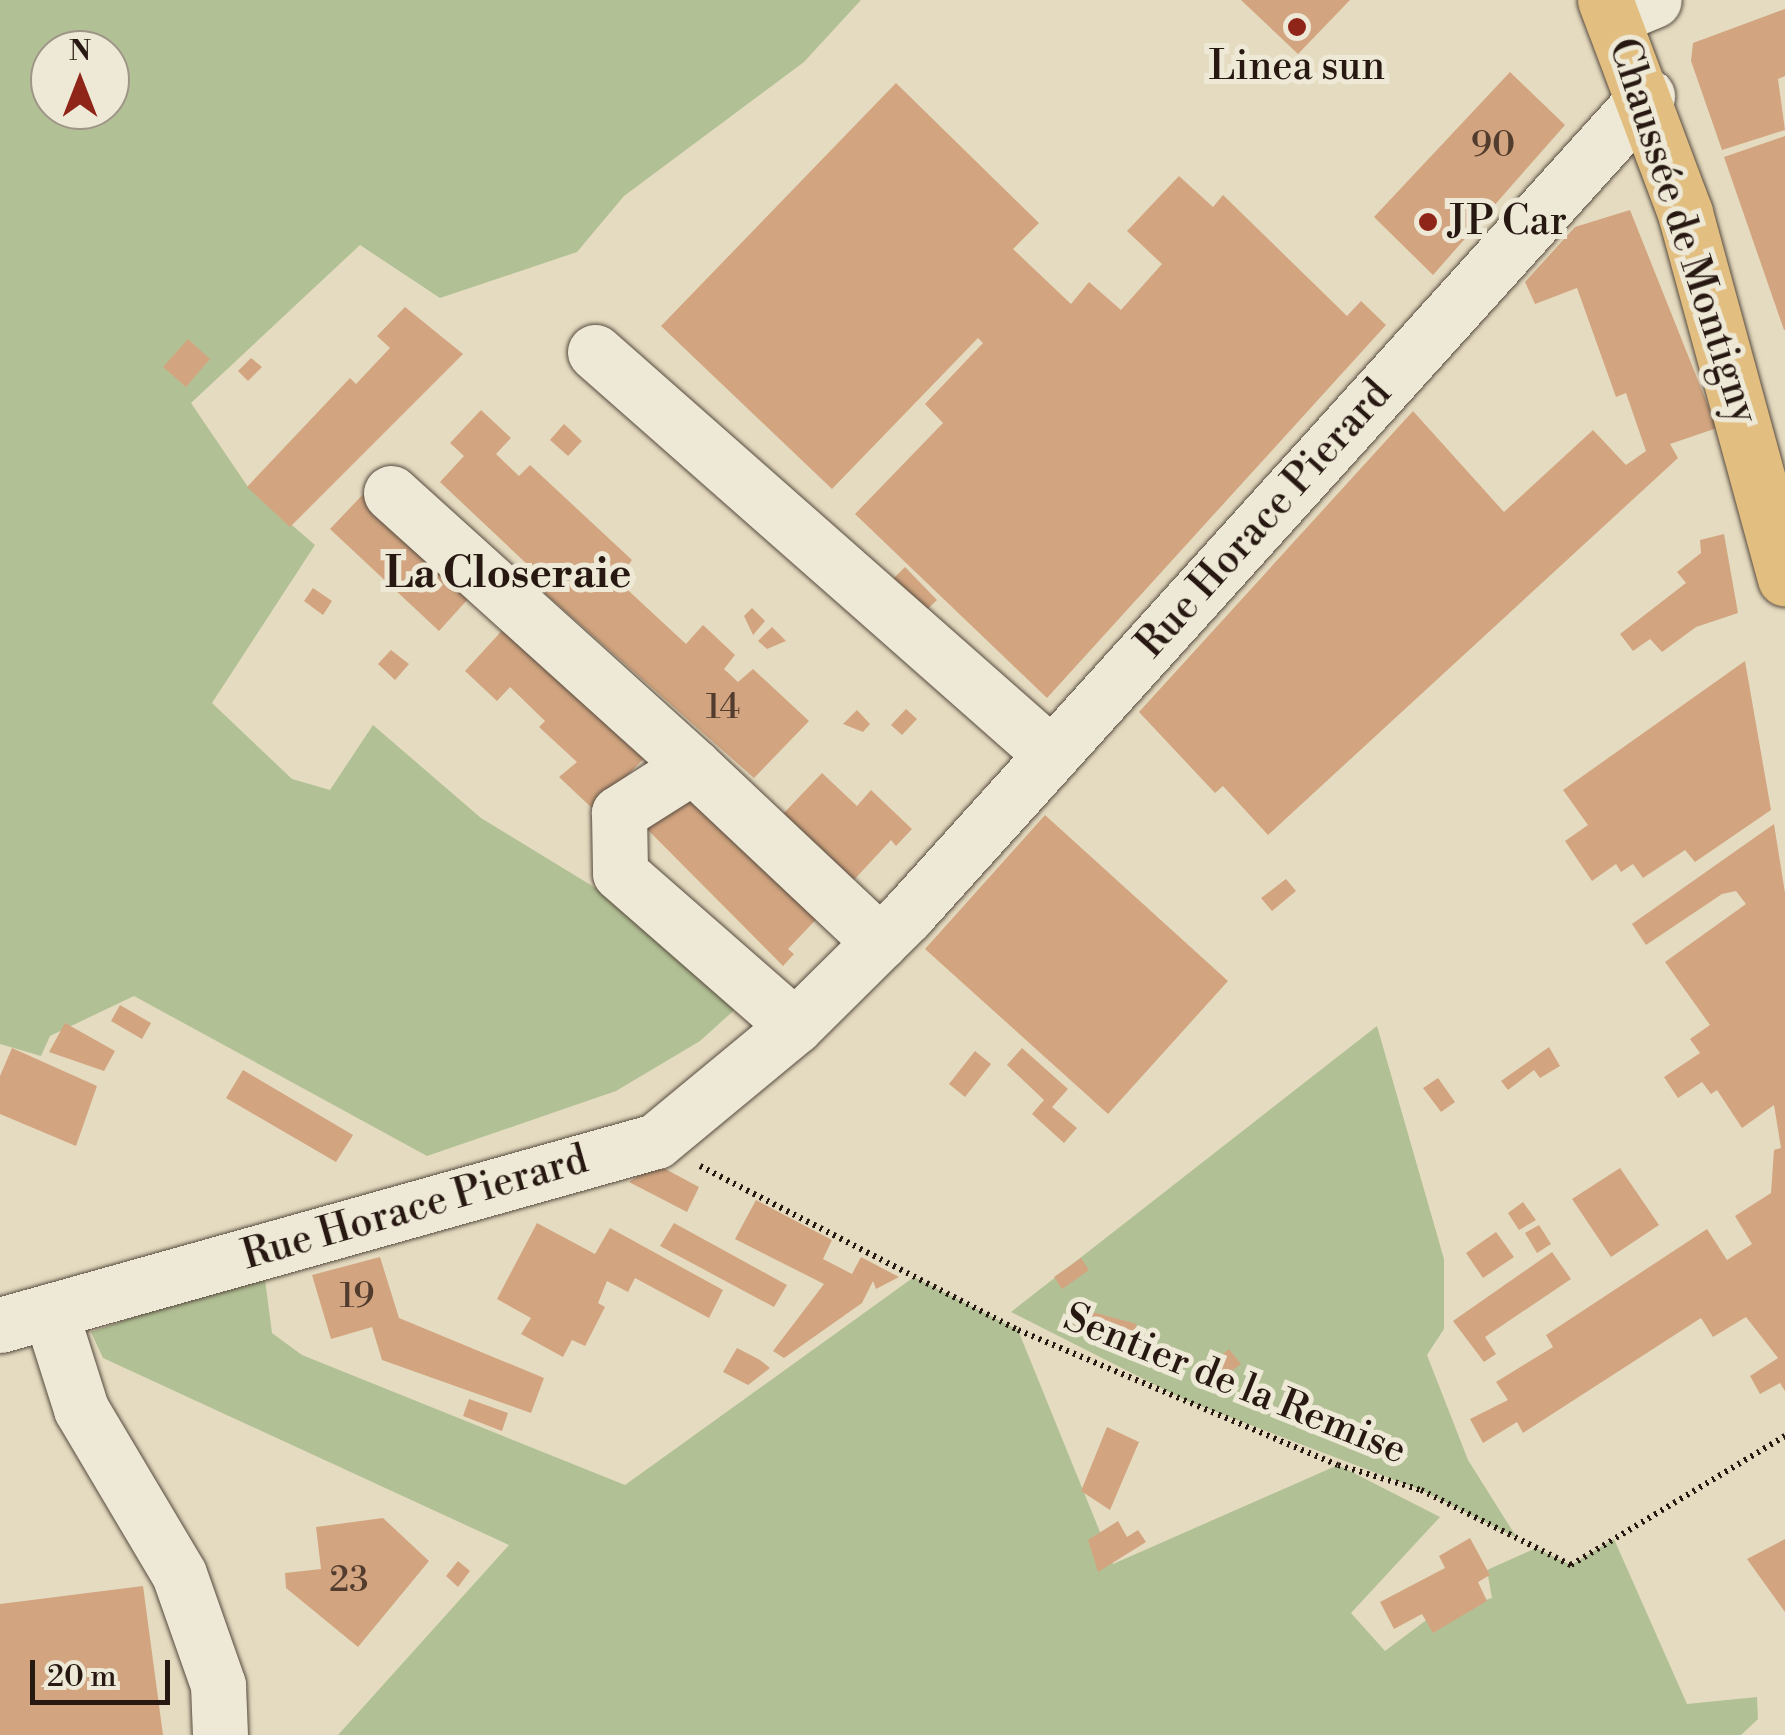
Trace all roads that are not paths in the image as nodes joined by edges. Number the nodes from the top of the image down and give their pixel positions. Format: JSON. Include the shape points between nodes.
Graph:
{"nodes":[{"id":1,"x":1624,"y":6,"type":"edge"},
{"id":2,"x":1647,"y":96,"type":"junction"},
{"id":3,"x":595,"y":352,"type":"dead end"},
{"id":4,"x":391,"y":493,"type":"dead end"},
{"id":5,"x":1785,"y":579,"type":"edge"},
{"id":6,"x":1052,"y":754,"type":"junction"},
{"id":7,"x":693,"y":766,"type":"junction"},
{"id":8,"x":880,"y":942,"type":"junction"},
{"id":9,"x":795,"y":1026,"type":"junction"},
{"id":10,"x":25,"y":1318,"type":"edge"},
{"id":11,"x":220,"y":1735,"type":"edge"}],
"edges":[{"from":1,"to":2,"type":"main road","name":"Chaussée de Montigny"},
{"from":2,"to":5,"type":"main road","name":"Chaussée de Montigny"},
{"from":2,"to":6,"type":"street","name":"Rue Horace Pierard"},
{"from":3,"to":6,"type":"street"},
{"from":4,"to":7,"type":"street"},
{"from":6,"to":8,"type":"street","name":"Rue Horace Pierard"},
{"from":7,"to":8,"type":"street"},
{"from":7,"to":9,"type":"street","via":[[619,814],[620,873]]},
{"from":8,"to":9,"type":"street","name":"Rue Horace Pierard"},
{"from":9,"to":10,"type":"street","name":"Rue Horace Pierard","via":[[656,1141]]},
{"from":10,"to":11,"type":"street","via":[[179,1574],[218,1685]]}]}
